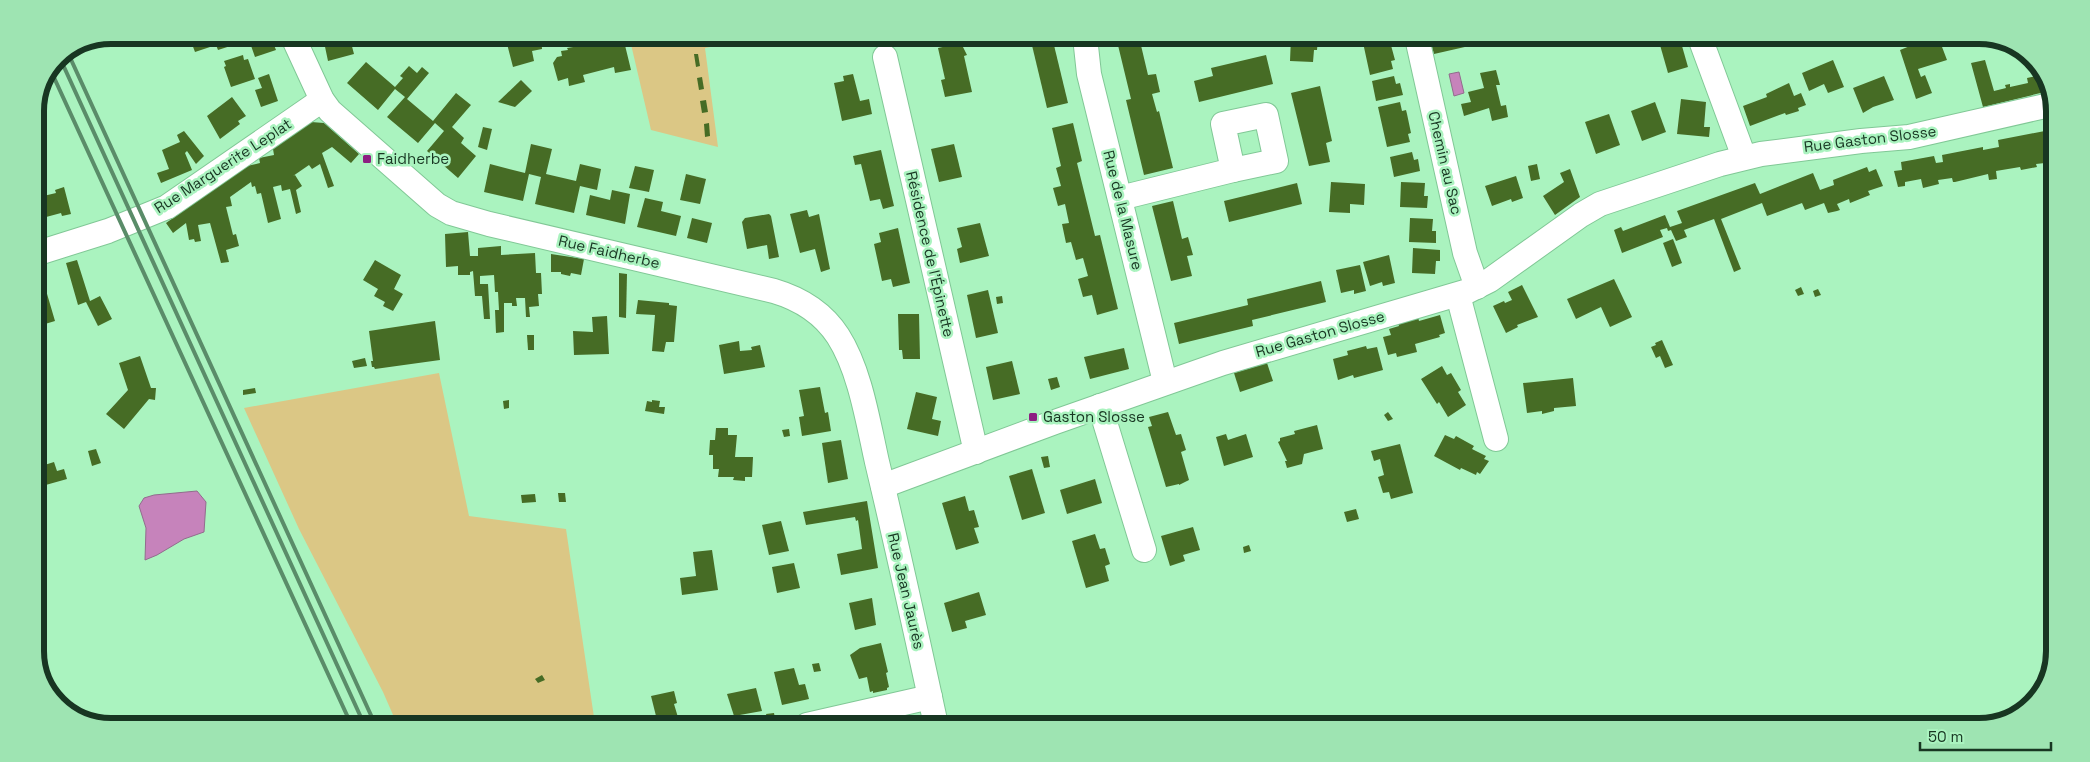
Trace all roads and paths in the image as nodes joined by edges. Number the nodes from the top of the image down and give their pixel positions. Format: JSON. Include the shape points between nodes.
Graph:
{"nodes":[{"id":1,"x":296,"y":44,"type":"edge"},
{"id":2,"x":1086,"y":44,"type":"edge"},
{"id":3,"x":1418,"y":44,"type":"edge"},
{"id":4,"x":1702,"y":44,"type":"edge"},
{"id":5,"x":885,"y":57,"type":"dead end"},
{"id":6,"x":322,"y":100,"type":"junction"},
{"id":7,"x":2046,"y":106,"type":"edge"},
{"id":8,"x":1744,"y":157,"type":"junction"},
{"id":9,"x":1233,"y":170,"type":"dead end"},
{"id":10,"x":1120,"y":198,"type":"junction"},
{"id":11,"x":44,"y":251,"type":"edge"},
{"id":12,"x":1468,"y":291,"type":"junction"},
{"id":13,"x":1165,"y":382,"type":"junction"},
{"id":14,"x":1100,"y":406,"type":"junction"},
{"id":15,"x":1496,"y":438,"type":"dead end"},
{"id":16,"x":976,"y":452,"type":"junction"},
{"id":17,"x":883,"y":486,"type":"junction"},
{"id":18,"x":1144,"y":550,"type":"dead end"},
{"id":19,"x":930,"y":696,"type":"junction"},
{"id":20,"x":833,"y":718,"type":"edge"},
{"id":21,"x":935,"y":718,"type":"edge"}],
"edges":[{"from":1,"to":6,"type":"street","name":"Rue Faidherbe"},
{"from":2,"to":10,"type":"street","name":"Rue de la Masure","via":[[1089,74]]},
{"from":3,"to":12,"type":"street","name":"Chemin au Sac","via":[[1465,253]]},
{"from":4,"to":8,"type":"street"},
{"from":5,"to":16,"type":"street","name":"Résidence de l’Épinette"},
{"from":6,"to":11,"type":"street","name":"Rue Marguerite Leplat","via":[[166,207],[108,231]]},
{"from":6,"to":17,"type":"street","name":"Rue Faidherbe","via":[[341,122],[425,196],[451,213],[764,288],[811,308],[833,329],[850,359]]},
{"from":7,"to":8,"type":"street","name":"Rue Gaston Slosse","via":[[1908,138],[1861,140]]},
{"from":8,"to":12,"type":"street","name":"Rue Gaston Slosse","via":[[1600,204],[1490,280]]},
{"from":9,"to":10,"type":"street"},
{"from":10,"to":13,"type":"street","name":"Rue de la Masure"},
{"from":12,"to":13,"type":"street","name":"Rue Gaston Slosse","via":[[1256,352]]},
{"from":12,"to":15,"type":"street","name":"Chemin au Sac"},
{"from":13,"to":14,"type":"street","name":"Rue Gaston Slosse"},
{"from":14,"to":16,"type":"street","name":"Rue Gaston Slosse"},
{"from":14,"to":18,"type":"street"},
{"from":16,"to":17,"type":"street","name":"Rue Gaston Slosse"},
{"from":17,"to":19,"type":"street","name":"Rue Jean Jaurès"},
{"from":19,"to":20,"type":"street"},
{"from":19,"to":21,"type":"street","name":"Rue Jean Jaurès"}]}
